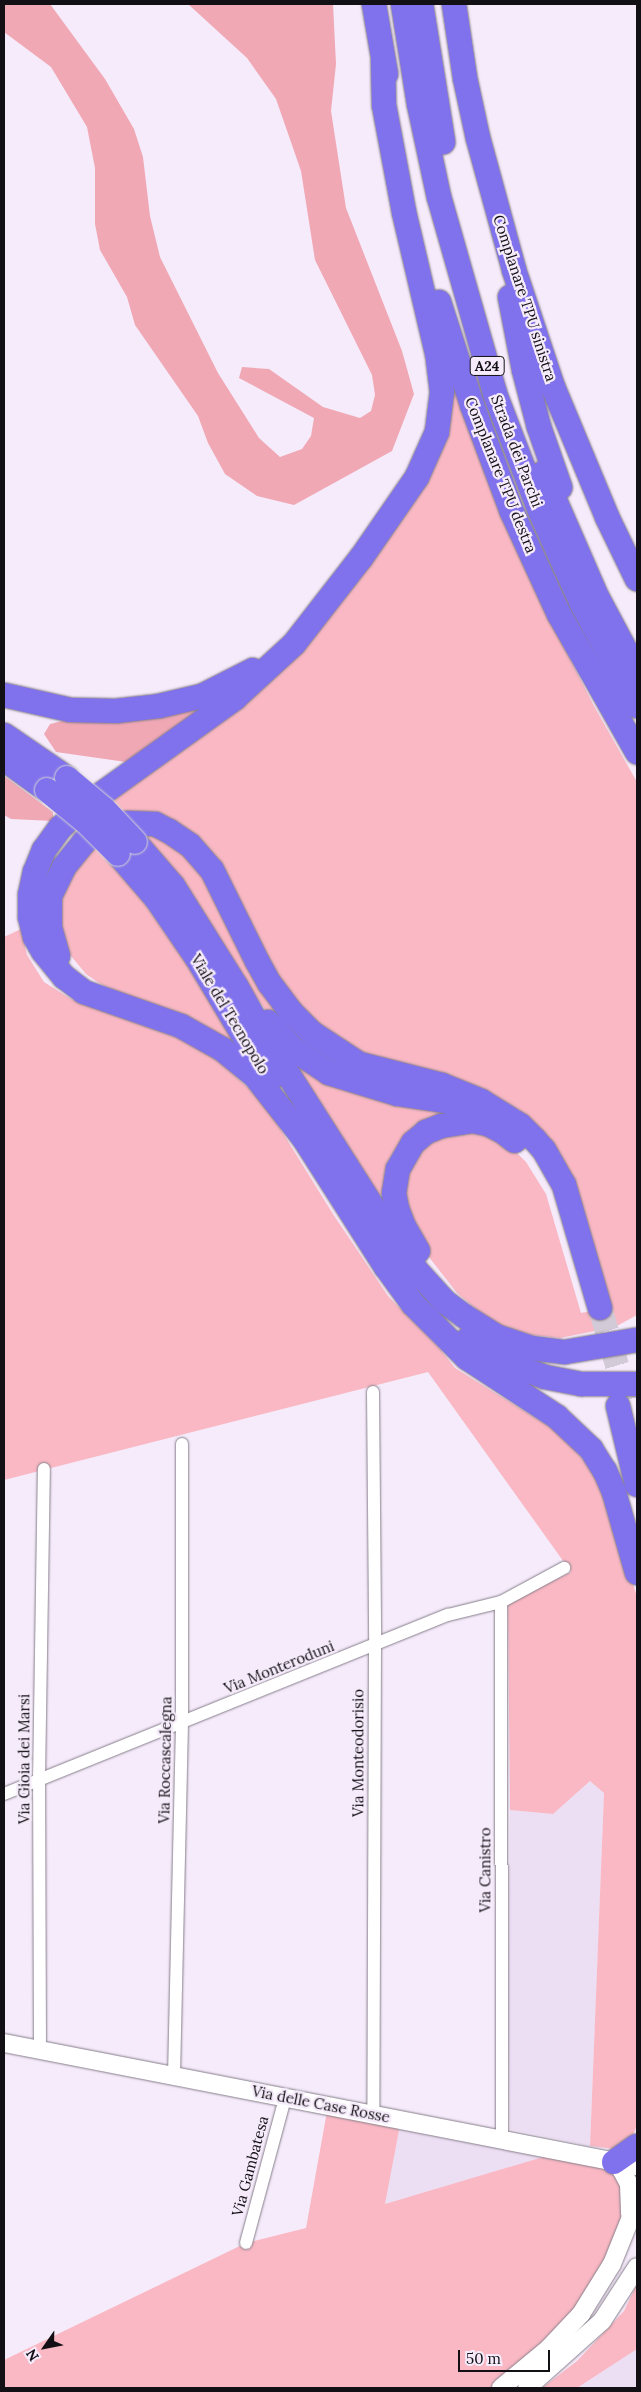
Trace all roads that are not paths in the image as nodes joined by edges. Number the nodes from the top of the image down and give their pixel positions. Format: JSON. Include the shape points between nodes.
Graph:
{"nodes":[{"id":1,"x":374,"y":4,"type":"edge"},
{"id":2,"x":403,"y":4,"type":"edge"},
{"id":3,"x":421,"y":4,"type":"edge"},
{"id":4,"x":454,"y":4,"type":"edge"},
{"id":5,"x":382,"y":60,"type":"junction"},
{"id":6,"x":478,"y":138,"type":"junction"},
{"id":7,"x":637,"y":579,"type":"edge"},
{"id":8,"x":597,"y":597,"type":"junction"},
{"id":9,"x":294,"y":644,"type":"junction"},
{"id":10,"x":637,"y":672,"type":"edge"},
{"id":11,"x":4,"y":695,"type":"edge"},
{"id":12,"x":637,"y":706,"type":"edge"},
{"id":13,"x":4,"y":735,"type":"edge"},
{"id":14,"x":637,"y":752,"type":"edge"},
{"id":15,"x":4,"y":759,"type":"edge"},
{"id":16,"x":57,"y":784,"type":"junction"},
{"id":17,"x":126,"y":848,"type":"junction"},
{"id":18,"x":236,"y":986,"type":"junction"},
{"id":19,"x":84,"y":992,"type":"junction"},
{"id":20,"x":504,"y":1114,"type":"junction"},
{"id":21,"x":306,"y":1141,"type":"junction"},
{"id":22,"x":413,"y":1304,"type":"junction"},
{"id":23,"x":464,"y":1316,"type":"junction"},
{"id":24,"x":632,"y":1340,"type":"edge"},
{"id":25,"x":637,"y":1369,"type":"edge"},
{"id":26,"x":582,"y":1384,"type":"junction"},
{"id":27,"x":373,"y":1392,"type":"dead end"},
{"id":28,"x":628,"y":1397,"type":"edge"},
{"id":29,"x":637,"y":1437,"type":"edge"},
{"id":30,"x":182,"y":1444,"type":"dead end"},
{"id":31,"x":44,"y":1469,"type":"dead end"},
{"id":32,"x":637,"y":1485,"type":"edge"},
{"id":33,"x":564,"y":1568,"type":"dead end"},
{"id":34,"x":637,"y":1573,"type":"edge"},
{"id":35,"x":501,"y":1602,"type":"junction"},
{"id":36,"x":375,"y":1646,"type":"junction"},
{"id":37,"x":182,"y":1724,"type":"junction"},
{"id":38,"x":39,"y":1780,"type":"junction"},
{"id":39,"x":4,"y":1794,"type":"edge"},
{"id":40,"x":4,"y":2043,"type":"edge"},
{"id":41,"x":40,"y":2050,"type":"junction"},
{"id":42,"x":174,"y":2076,"type":"junction"},
{"id":43,"x":286,"y":2098,"type":"junction"},
{"id":44,"x":374,"y":2114,"type":"junction"},
{"id":45,"x":502,"y":2139,"type":"junction"},
{"id":46,"x":637,"y":2146,"type":"edge"},
{"id":47,"x":614,"y":2162,"type":"junction"},
{"id":48,"x":637,"y":2166,"type":"edge"},
{"id":49,"x":637,"y":2202,"type":"edge"},
{"id":50,"x":630,"y":2225,"type":"junction"},
{"id":51,"x":246,"y":2243,"type":"dead end"},
{"id":52,"x":637,"y":2267,"type":"edge"},
{"id":53,"x":501,"y":2388,"type":"edge"},
{"id":54,"x":527,"y":2388,"type":"edge"}],
"edges":[{"from":1,"to":5,"type":"highway","name":"Complanare TPU destra"},
{"from":2,"to":12,"type":"highway","name":"Strada dei Parchi","number":"A24","via":[[419,104],[439,197],[495,394],[540,511],[577,593]]},
{"from":3,"to":8,"type":"highway","name":"Strada dei Parchi","number":"A24","via":[[453,193],[509,386],[554,502]]},
{"from":4,"to":6,"type":"highway","name":"Complanare TPU sinistra"},
{"from":5,"to":9,"type":"highway","via":[[384,104],[442,392],[437,432],[417,477],[361,558]]},
{"from":5,"to":14,"type":"highway","name":"Complanare TPU destra","via":[[440,304],[472,405],[512,512],[559,614]]},
{"from":6,"to":7,"type":"highway","name":"Complanare TPU sinistra","via":[[514,270],[553,387],[607,517]]},
{"from":6,"to":8,"type":"highway","via":[[524,370],[539,427],[588,553]]},
{"from":8,"to":10,"type":"highway","name":"Strada dei Parchi","number":"A24"},
{"from":9,"to":11,"type":"highway","via":[[224,686],[202,696],[159,706],[116,711],[70,710]]},
{"from":9,"to":19,"type":"highway","via":[[234,699],[79,810],[44,850],[34,872],[30,895],[34,932],[51,963]]},
{"from":13,"to":16,"type":"highway","name":"Viale del Tecnopolo"},
{"from":15,"to":16,"type":"highway","name":"Viale del Tecnopolo"},
{"from":16,"to":17,"type":"highway","name":"Viale del Tecnopolo","bridge":true,"via":[[86,822]]},
{"from":17,"to":18,"type":"highway","name":"Viale del Tecnopolo","via":[[173,886]]},
{"from":17,"to":21,"type":"highway","name":"Viale del Tecnopolo","via":[[197,958]]},
{"from":18,"to":20,"type":"highway","via":[[293,1049],[329,1073],[398,1094],[454,1102]]},
{"from":18,"to":23,"type":"highway","via":[[267,1041],[389,1232],[427,1284]]},
{"from":19,"to":20,"type":"highway","via":[[54,946],[48,913],[56,879],[73,854],[96,832],[128,823],[155,824],[176,835],[202,856],[270,984],[312,1033],[359,1064],[442,1085]]},
{"from":19,"to":21,"type":"highway","via":[[181,1026],[222,1049],[255,1076]]},
{"from":20,"to":23,"type":"highway","via":[[540,1145],[564,1185],[595,1310],[545,1179],[512,1138],[488,1124],[473,1120],[457,1121],[426,1132],[413,1143],[401,1161],[394,1184],[397,1209],[404,1227],[434,1276]]},
{"from":21,"to":22,"type":"highway","name":"Viale del Tecnopolo"},
{"from":22,"to":26,"type":"highway","via":[[506,1363],[545,1377]]},
{"from":22,"to":34,"type":"highway","via":[[467,1358],[557,1417],[591,1449],[614,1492]]},
{"from":23,"to":24,"type":"highway","via":[[498,1336],[539,1350],[565,1352]]},
{"from":25,"to":26,"type":"highway"},
{"from":26,"to":28,"type":"highway"},
{"from":27,"to":36,"type":"street","name":"Via Monteodorisio"},
{"from":28,"to":29,"type":"highway"},
{"from":28,"to":32,"type":"highway"},
{"from":30,"to":37,"type":"street","name":"Via Roccascalegna"},
{"from":31,"to":38,"type":"street","name":"Via Gioia dei Marsi"},
{"from":33,"to":35,"type":"street","name":"Via Monteroduni"},
{"from":35,"to":36,"type":"street","name":"Via Monteroduni","via":[[448,1615]]},
{"from":35,"to":45,"type":"street","name":"Via Canistro"},
{"from":36,"to":37,"type":"street","name":"Via Monteroduni"},
{"from":36,"to":44,"type":"street","name":"Via Monteodorisio"},
{"from":37,"to":38,"type":"street","name":"Via Monteroduni"},
{"from":37,"to":42,"type":"street","name":"Via Roccascalegna"},
{"from":38,"to":39,"type":"street","name":"Via Monteroduni"},
{"from":38,"to":41,"type":"street","name":"Via Gioia dei Marsi"},
{"from":40,"to":41,"type":"street","name":"Via delle Case Rosse"},
{"from":41,"to":42,"type":"street","name":"Via delle Case Rosse"},
{"from":42,"to":43,"type":"street","name":"Via delle Case Rosse"},
{"from":43,"to":44,"type":"street","name":"Via delle Case Rosse"},
{"from":43,"to":51,"type":"street","name":"Via Gambatesa"},
{"from":44,"to":45,"type":"street","name":"Via delle Case Rosse"},
{"from":45,"to":47,"type":"street","name":"Via delle Case Rosse"},
{"from":46,"to":47,"type":"highway"},
{"from":47,"to":48,"type":"street","name":"Via delle Case Rosse"},
{"from":47,"to":50,"type":"street","via":[[629,2184]]},
{"from":49,"to":50,"type":"street"},
{"from":50,"to":53,"type":"street","via":[[612,2264],[581,2314],[549,2348]]},
{"from":52,"to":54,"type":"street","via":[[602,2321]]}]}
